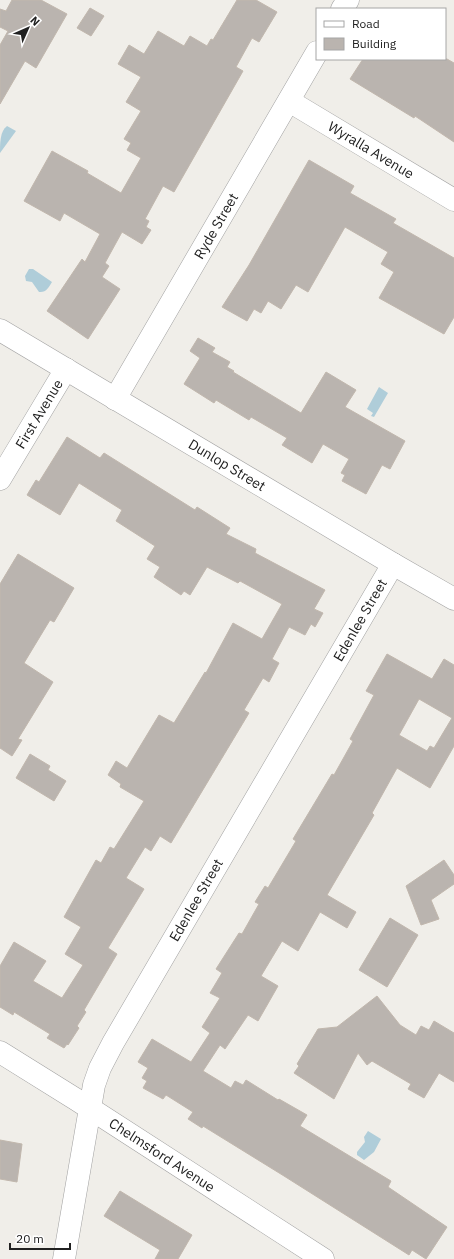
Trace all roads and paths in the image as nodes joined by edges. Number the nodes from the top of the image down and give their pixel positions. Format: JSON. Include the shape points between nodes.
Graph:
{"nodes":[{"id":1,"x":316,"y":54,"type":"edge"},
{"id":2,"x":289,"y":101,"type":"junction"},
{"id":3,"x":454,"y":200,"type":"edge"},
{"id":4,"x":0,"y":330,"type":"edge"},
{"id":5,"x":66,"y":370,"type":"junction"},
{"id":6,"x":115,"y":399,"type":"junction"},
{"id":7,"x":0,"y":479,"type":"edge"},
{"id":8,"x":393,"y":564,"type":"junction"},
{"id":9,"x":454,"y":599,"type":"edge"},
{"id":10,"x":0,"y":1052,"type":"edge"},
{"id":11,"x":90,"y":1108,"type":"junction"},
{"id":12,"x":64,"y":1259,"type":"edge"},
{"id":13,"x":323,"y":1259,"type":"edge"}],
"edges":[{"from":1,"to":2,"type":"street","name":"Ryde Street"},
{"from":2,"to":3,"type":"street","name":"Wyralla Avenue"},
{"from":2,"to":6,"type":"street","name":"Ryde Street"},
{"from":4,"to":5,"type":"street","name":"Dunlop Street"},
{"from":5,"to":6,"type":"street","name":"Dunlop Street"},
{"from":5,"to":7,"type":"street","name":"First Avenue"},
{"from":6,"to":8,"type":"street","name":"Dunlop Street"},
{"from":8,"to":9,"type":"street","name":"Dunlop Street"},
{"from":8,"to":11,"type":"street","name":"Edenlee Street","via":[[113,1042],[96,1079]]},
{"from":10,"to":11,"type":"street","name":"Chelmsford Avenue"},
{"from":11,"to":12,"type":"street","name":"Edenlee Street"},
{"from":11,"to":13,"type":"street","name":"Chelmsford Avenue"}]}
